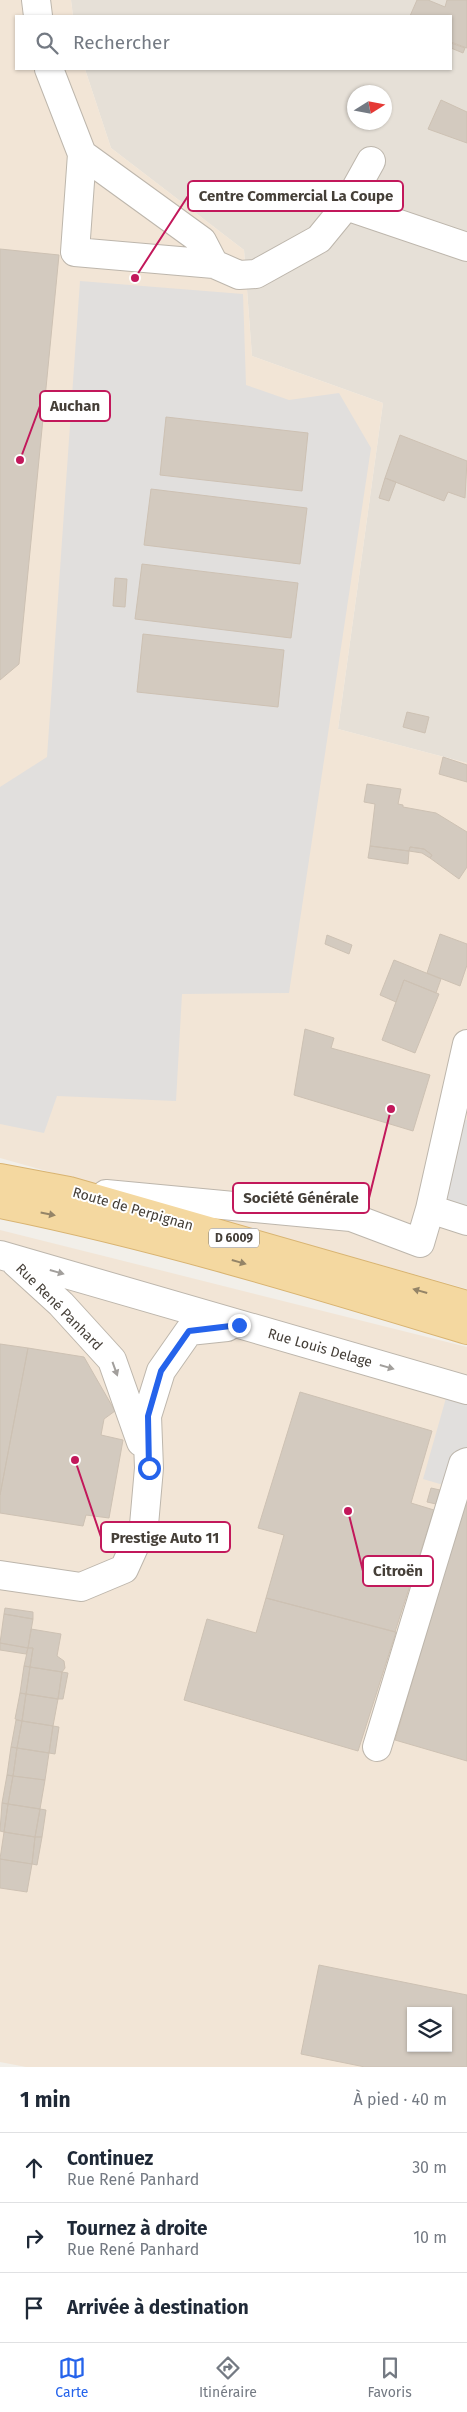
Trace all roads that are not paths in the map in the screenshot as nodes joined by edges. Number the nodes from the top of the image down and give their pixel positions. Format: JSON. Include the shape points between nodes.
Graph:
{"nodes":[{"id":1,"x":36,"y":0,"type":"edge"},
{"id":2,"x":38,"y":15,"type":"edge"},
{"id":3,"x":49,"y":70,"type":"edge"},
{"id":4,"x":82,"y":154,"type":"junction"},
{"id":5,"x":371,"y":161,"type":"dead end"},
{"id":6,"x":346,"y":206,"type":"junction"},
{"id":7,"x":467,"y":247,"type":"edge"},
{"id":8,"x":214,"y":264,"type":"junction"},
{"id":9,"x":467,"y":1044,"type":"edge"},
{"id":10,"x":0,"y":1170,"type":"edge"},
{"id":11,"x":0,"y":1178,"type":"edge"},
{"id":12,"x":69,"y":1191,"type":"junction"},
{"id":13,"x":0,"y":1204,"type":"edge"},
{"id":14,"x":430,"y":1209,"type":"junction"},
{"id":15,"x":467,"y":1221,"type":"edge"},
{"id":16,"x":5,"y":1256,"type":"edge"},
{"id":17,"x":467,"y":1305,"type":"edge"},
{"id":18,"x":239,"y":1325,"type":"junction"},
{"id":19,"x":467,"y":1330,"type":"edge"},
{"id":20,"x":467,"y":1390,"type":"edge"},
{"id":21,"x":467,"y":1462,"type":"edge"},
{"id":22,"x":149,"y":1468,"type":"junction"},
{"id":23,"x":0,"y":1575,"type":"edge"},
{"id":24,"x":377,"y":1747,"type":"dead end"}],
"edges":[{"from":1,"to":2,"type":"street"},
{"from":3,"to":4,"type":"street"},
{"from":4,"to":8,"type":"street","via":[[202,241]]},
{"from":4,"to":8,"type":"street","via":[[74,252]]},
{"from":5,"to":6,"type":"street"},
{"from":6,"to":7,"type":"street"},
{"from":6,"to":8,"type":"street","via":[[319,239],[256,274],[239,275]]},
{"from":9,"to":14,"type":"street"},
{"from":10,"to":12,"type":"street"},
{"from":11,"to":12,"type":"main road","name":"Route de Perpignan","number":"D 6009"},
{"from":12,"to":14,"type":"street","via":[[351,1218],[420,1243]]},
{"from":17,"to":12,"type":"main road","name":"Route de Perpignan","number":"D 6009","one_way":true},
{"from":13,"to":19,"type":"main road","name":"Route de Perpignan","number":"D 6009","one_way":true,"via":[[86,1221],[236,1260]]},
{"from":14,"to":15,"type":"street"},
{"from":16,"to":18,"type":"street","name":"Rue Louis Delage","one_way":true},
{"from":16,"to":22,"type":"street","name":"Rue René Panhard","one_way":true,"via":[[61,1304],[112,1360]]},
{"from":18,"to":20,"type":"street","name":"Rue Louis Delage","one_way":true},
{"from":18,"to":22,"type":"street","name":"Rue René Panhard","via":[[189,1331],[161,1371],[148,1416]]},
{"from":21,"to":24,"type":"street"},
{"from":22,"to":23,"type":"street","name":"Rue René Panhard","via":[[144,1525],[124,1569],[81,1587]]}]}
